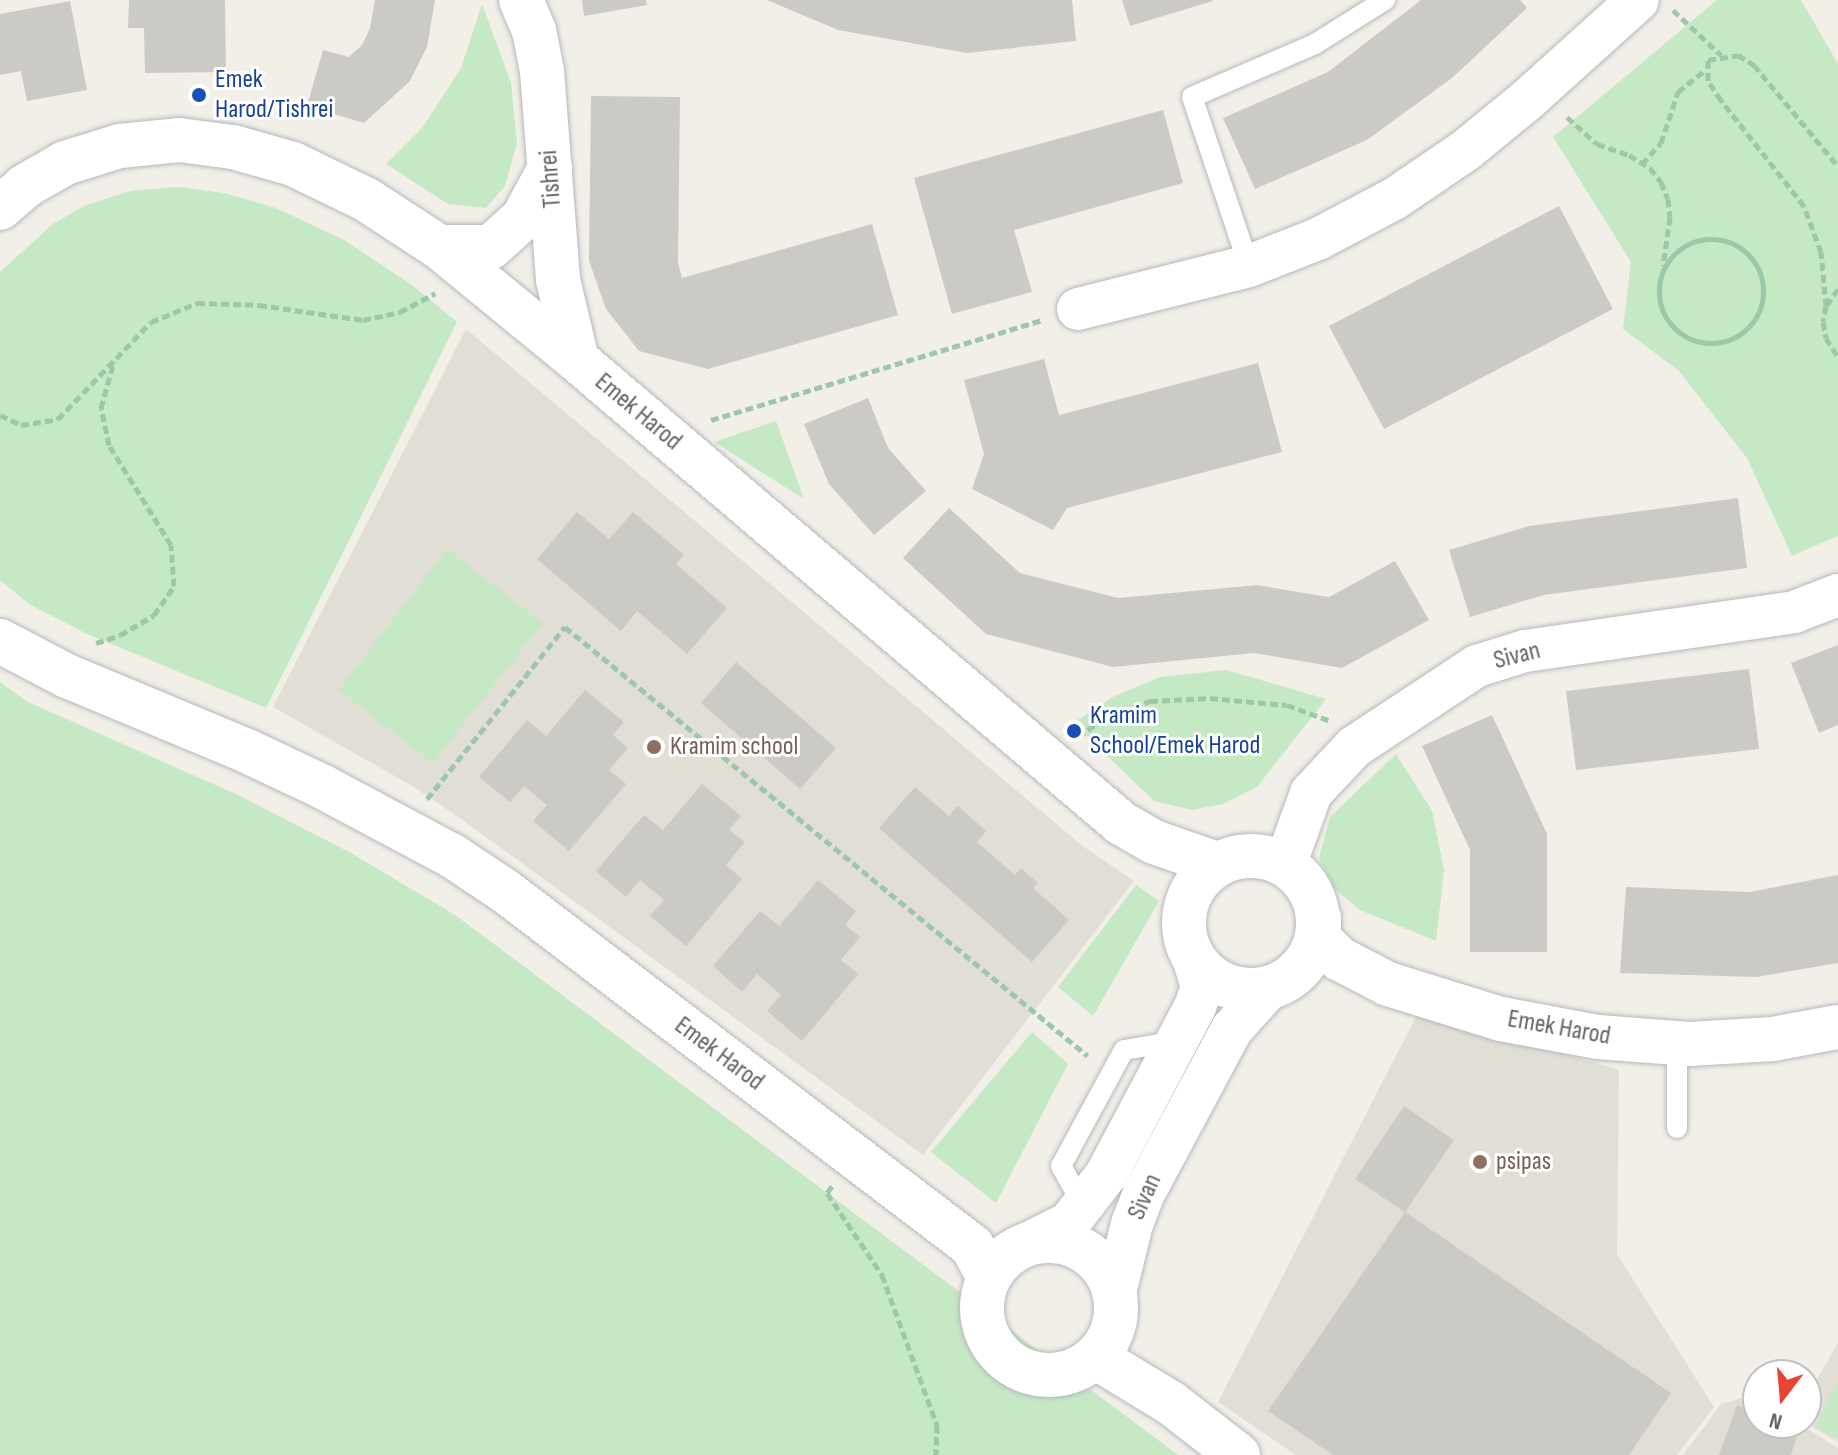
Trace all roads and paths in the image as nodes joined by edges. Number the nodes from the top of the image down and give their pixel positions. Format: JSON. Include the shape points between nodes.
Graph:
{"nodes":[{"id":1,"x":521,"y":0,"type":"edge"},
{"id":2,"x":1385,"y":0,"type":"edge"},
{"id":3,"x":1638,"y":0,"type":"edge"},
{"id":4,"x":1662,"y":0,"type":"edge"},
{"id":5,"x":1722,"y":55,"type":"junction"},
{"id":6,"x":1705,"y":70,"type":"junction"},
{"id":7,"x":1541,"y":88,"type":"junction"},
{"id":8,"x":1642,"y":164,"type":"junction"},
{"id":9,"x":1838,"y":166,"type":"edge"},
{"id":10,"x":550,"y":168,"type":"junction"},
{"id":11,"x":0,"y":208,"type":"edge"},
{"id":12,"x":455,"y":260,"type":"junction"},
{"id":13,"x":1249,"y":266,"type":"junction"},
{"id":14,"x":1662,"y":270,"type":"junction"},
{"id":15,"x":1838,"y":289,"type":"edge"},
{"id":16,"x":1826,"y":306,"type":"junction"},
{"id":17,"x":1078,"y":309,"type":"joint"},
{"id":18,"x":1838,"y":357,"type":"edge"},
{"id":19,"x":114,"y":360,"type":"junction"},
{"id":20,"x":577,"y":360,"type":"junction"},
{"id":21,"x":0,"y":415,"type":"edge"},
{"id":22,"x":664,"y":434,"type":"junction"},
{"id":23,"x":1838,"y":595,"type":"edge"},
{"id":24,"x":0,"y":641,"type":"edge"},
{"id":25,"x":39,"y":663,"type":"junction"},
{"id":26,"x":1371,"y":735,"type":"junction"},
{"id":27,"x":1046,"y":760,"type":"junction"},
{"id":28,"x":404,"y":828,"type":"junction"},
{"id":29,"x":1217,"y":864,"type":"junction"},
{"id":30,"x":1285,"y":865,"type":"junction"},
{"id":31,"x":1319,"y":918,"type":"junction"},
{"id":32,"x":1194,"y":960,"type":"junction"},
{"id":33,"x":1270,"y":987,"type":"junction"},
{"id":34,"x":1838,"y":1027,"type":"edge"},
{"id":35,"x":1178,"y":1041,"type":"junction"},
{"id":36,"x":1677,"y":1044,"type":"junction"},
{"id":37,"x":1111,"y":1075,"type":"junction"},
{"id":38,"x":1677,"y":1128,"type":"dead end"},
{"id":39,"x":854,"y":1157,"type":"junction"},
{"id":40,"x":1084,"y":1207,"type":"junction"},
{"id":41,"x":1029,"y":1243,"type":"junction"},
{"id":42,"x":989,"y":1278,"type":"junction"},
{"id":43,"x":1115,"y":1293,"type":"junction"},
{"id":44,"x":1095,"y":1357,"type":"junction"},
{"id":45,"x":936,"y":1455,"type":"edge"},
{"id":46,"x":1238,"y":1455,"type":"edge"}],
"edges":[{"from":1,"to":10,"type":"street","name":"Tishrei","via":[[542,71]]},
{"from":2,"to":13,"type":"lane","via":[[1315,44],[1192,97]]},
{"from":3,"to":7,"type":"street"},
{"from":4,"to":5,"type":"path"},
{"from":5,"to":6,"type":"path","via":[[1708,60]]},
{"from":5,"to":9,"type":"path","via":[[1738,55],[1754,65]]},
{"from":6,"to":8,"type":"path","via":[[1678,92],[1661,143]]},
{"from":6,"to":16,"type":"path","via":[[1721,100],[1804,206],[1821,252]]},
{"from":7,"to":8,"type":"path","via":[[1597,144]]},
{"from":7,"to":13,"type":"street","via":[[1466,150],[1394,199],[1318,239]]},
{"from":8,"to":14,"type":"path","via":[[1661,182],[1668,199],[1669,237]]},
{"from":10,"to":12,"type":"street","via":[[523,218],[491,247]]},
{"from":10,"to":20,"type":"street","name":"Tishrei","via":[[558,280]]},
{"from":11,"to":12,"type":"street","name":"Emek Harod","via":[[65,163],[120,146],[179,140],[233,147],[293,164],[367,200]]},
{"from":12,"to":19,"type":"path","via":[[400,312],[363,320],[259,305],[197,303],[151,322]]},
{"from":12,"to":20,"type":"street","name":"Emek Harod"},
{"from":13,"to":17,"type":"street"},
{"from":14,"to":14,"type":"path","via":[[1660,307],[1683,336],[1703,343],[1739,336],[1753,324],[1763,302],[1758,266],[1747,251],[1723,239],[1687,243]]},
{"from":15,"to":16,"type":"path"},
{"from":16,"to":18,"type":"path","via":[[1826,338]]},
{"from":17,"to":22,"type":"path"},
{"from":19,"to":21,"type":"path","via":[[58,419],[21,425]]},
{"from":19,"to":25,"type":"path","via":[[101,408],[109,445],[171,545],[174,586],[154,615],[120,635]]},
{"from":20,"to":22,"type":"street","name":"Emek Harod"},
{"from":22,"to":27,"type":"street","name":"Emek Harod"},
{"from":23,"to":26,"type":"street","name":"Sivan","via":[[1794,612],[1733,623],[1525,651],[1477,666]]},
{"from":24,"to":25,"type":"street","name":"Emek Harod"},
{"from":25,"to":28,"type":"street","name":"Emek Harod","via":[[247,751]]},
{"from":26,"to":27,"type":"path","via":[[1287,705],[1210,698],[1150,701],[1100,721]]},
{"from":26,"to":30,"type":"street","name":"Sivan","via":[[1311,793]]},
{"from":27,"to":29,"type":"street","name":"Emek Harod","via":[[1121,823],[1154,842]]},
{"from":28,"to":37,"type":"path","via":[[565,627]]},
{"from":28,"to":39,"type":"street","name":"Emek Harod","via":[[505,891]]},
{"from":29,"to":30,"type":"street","via":[[1263,857]]},
{"from":29,"to":32,"type":"street","via":[[1190,893],[1184,916],[1185,939]]},
{"from":30,"to":31,"type":"street","via":[[1313,895]]},
{"from":31,"to":33,"type":"street","via":[[1317,941],[1306,962]]},
{"from":31,"to":36,"type":"street","name":"Emek Harod","via":[[1319,939],[1340,959],[1388,984],[1501,1019],[1598,1037]]},
{"from":32,"to":33,"type":"street","via":[[1231,988]]},
{"from":32,"to":35,"type":"street","name":"Sivan","via":[[1202,987]]},
{"from":33,"to":43,"type":"street","name":"Sivan","via":[[1232,1029],[1144,1193]]},
{"from":34,"to":36,"type":"street","name":"Emek Harod","via":[[1773,1039]]},
{"from":35,"to":37,"type":"lane","via":[[1124,1050]]},
{"from":35,"to":40,"type":"street","name":"Sivan"},
{"from":36,"to":38,"type":"lane"},
{"from":37,"to":40,"type":"lane","via":[[1061,1166]]},
{"from":39,"to":42,"type":"street","name":"Emek Harod","via":[[972,1246]]},
{"from":39,"to":45,"type":"path","via":[[827,1193],[882,1275],[937,1425]]},
{"from":40,"to":41,"type":"street","name":"Sivan","via":[[1069,1223]]},
{"from":41,"to":42,"type":"street","via":[[1008,1254]]},
{"from":41,"to":43,"type":"street","via":[[1052,1241],[1090,1254],[1106,1271]]},
{"from":42,"to":44,"type":"street","via":[[982,1301],[984,1324],[993,1345],[1009,1362],[1048,1375],[1071,1371]]},
{"from":43,"to":44,"type":"street","via":[[1109,1339]]},
{"from":44,"to":46,"type":"street","via":[[1171,1403]]}]}
